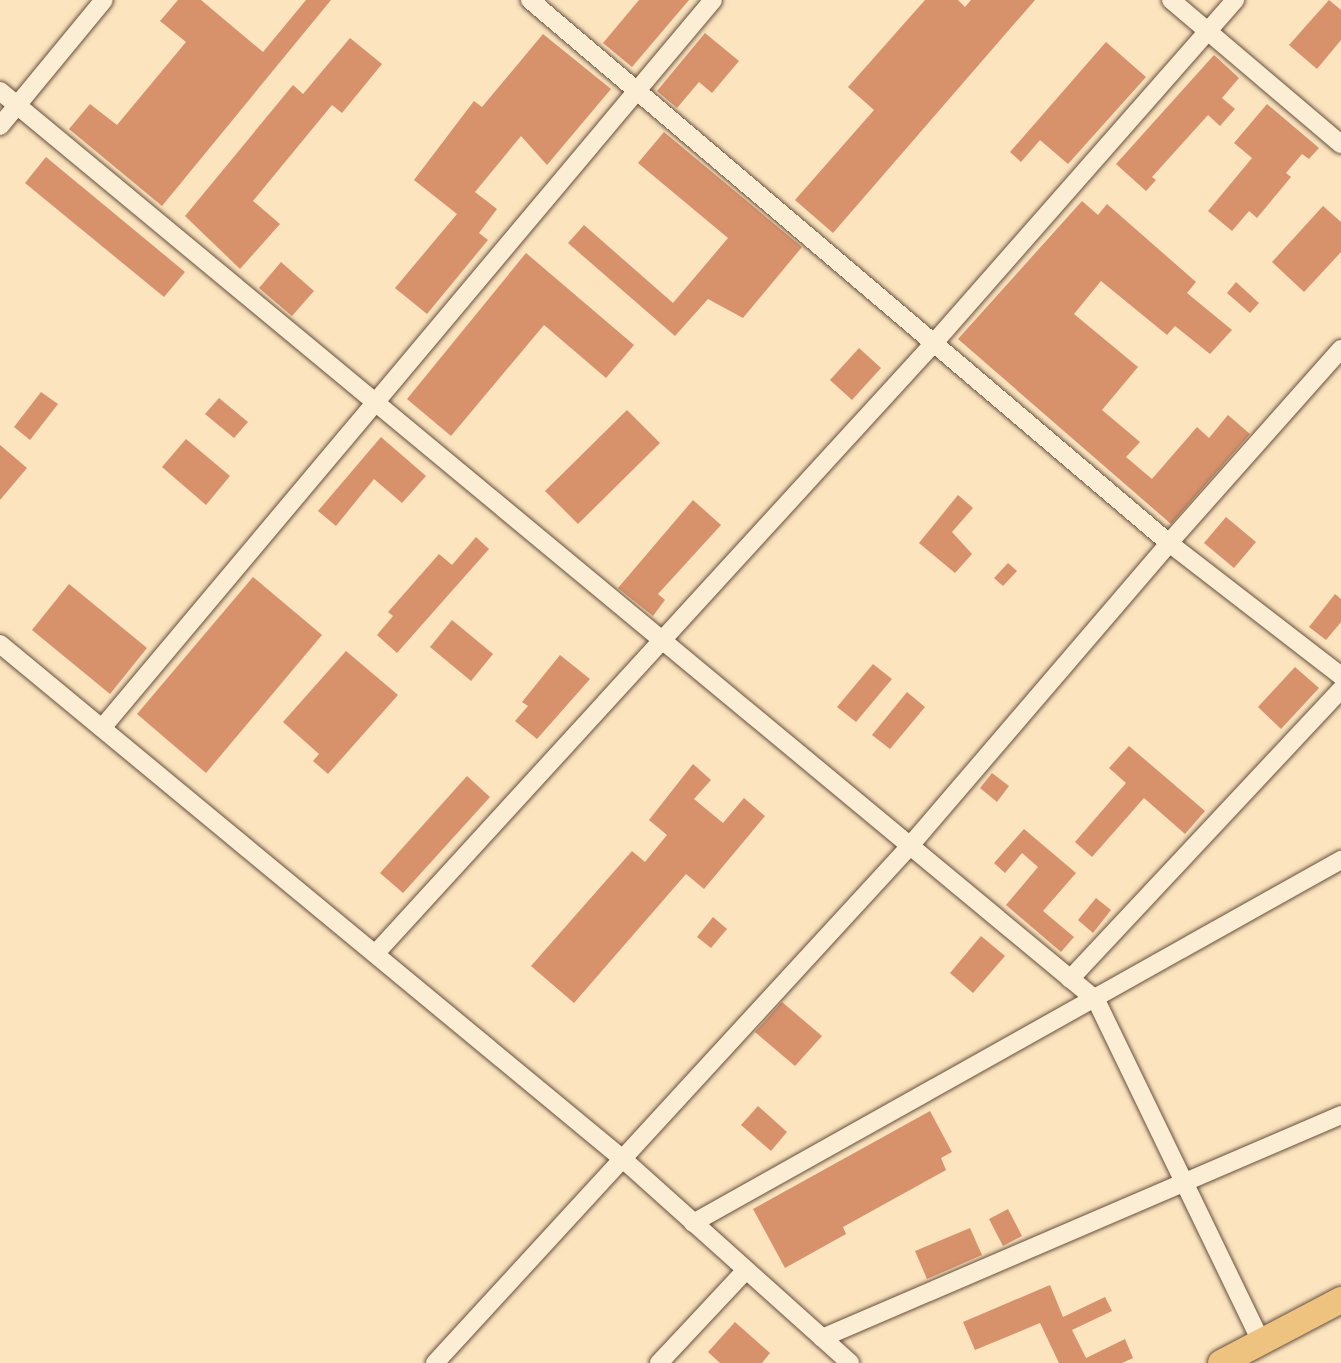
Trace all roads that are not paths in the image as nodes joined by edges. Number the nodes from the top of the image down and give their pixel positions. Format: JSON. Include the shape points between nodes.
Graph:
{"nodes":[{"id":1,"x":104,"y":0,"type":"edge"},
{"id":2,"x":530,"y":0,"type":"edge"},
{"id":3,"x":713,"y":0,"type":"edge"},
{"id":4,"x":1171,"y":0,"type":"edge"},
{"id":5,"x":1235,"y":0,"type":"edge"},
{"id":6,"x":1207,"y":31,"type":"junction"},
{"id":7,"x":639,"y":89,"type":"junction"},
{"id":8,"x":0,"y":91,"type":"edge"},
{"id":9,"x":17,"y":105,"type":"junction"},
{"id":10,"x":0,"y":126,"type":"edge"},
{"id":11,"x":1341,"y":144,"type":"edge"},
{"id":12,"x":933,"y":344,"type":"junction"},
{"id":13,"x":1341,"y":349,"type":"edge"},
{"id":14,"x":377,"y":401,"type":"junction"},
{"id":15,"x":1169,"y":543,"type":"junction"},
{"id":16,"x":662,"y":642,"type":"junction"},
{"id":17,"x":0,"y":644,"type":"edge"},
{"id":18,"x":1341,"y":676,"type":"edge"},
{"id":19,"x":1341,"y":689,"type":"edge"},
{"id":20,"x":102,"y":728,"type":"junction"},
{"id":21,"x":908,"y":848,"type":"junction"},
{"id":22,"x":1341,"y":860,"type":"edge"},
{"id":23,"x":376,"y":953,"type":"junction"},
{"id":24,"x":1070,"y":979,"type":"junction"},
{"id":25,"x":1096,"y":1000,"type":"junction"},
{"id":26,"x":1341,"y":1115,"type":"edge"},
{"id":27,"x":624,"y":1160,"type":"junction"},
{"id":28,"x":1181,"y":1180,"type":"junction"},
{"id":29,"x":693,"y":1223,"type":"junction"},
{"id":30,"x":746,"y":1270,"type":"junction"},
{"id":31,"x":1341,"y":1300,"type":"edge"},
{"id":32,"x":822,"y":1338,"type":"junction"},
{"id":33,"x":1261,"y":1342,"type":"junction"},
{"id":34,"x":435,"y":1363,"type":"edge"},
{"id":35,"x":659,"y":1363,"type":"edge"},
{"id":36,"x":850,"y":1363,"type":"edge"},
{"id":37,"x":1221,"y":1363,"type":"edge"}],
"edges":[{"from":1,"to":9,"type":"street"},
{"from":2,"to":7,"type":"street"},
{"from":3,"to":7,"type":"street"},
{"from":4,"to":6,"type":"street"},
{"from":5,"to":6,"type":"street"},
{"from":6,"to":11,"type":"street"},
{"from":6,"to":12,"type":"street"},
{"from":7,"to":12,"type":"street"},
{"from":7,"to":14,"type":"street"},
{"from":8,"to":9,"type":"street"},
{"from":9,"to":10,"type":"street"},
{"from":9,"to":14,"type":"street"},
{"from":12,"to":15,"type":"street"},
{"from":12,"to":16,"type":"street"},
{"from":13,"to":15,"type":"street"},
{"from":14,"to":16,"type":"street"},
{"from":14,"to":20,"type":"street"},
{"from":15,"to":18,"type":"street"},
{"from":15,"to":21,"type":"street"},
{"from":16,"to":21,"type":"street"},
{"from":16,"to":23,"type":"street"},
{"from":17,"to":20,"type":"street"},
{"from":19,"to":24,"type":"street"},
{"from":20,"to":23,"type":"street"},
{"from":21,"to":24,"type":"street"},
{"from":21,"to":27,"type":"street"},
{"from":22,"to":25,"type":"street"},
{"from":23,"to":27,"type":"street"},
{"from":24,"to":25,"type":"street"},
{"from":25,"to":28,"type":"street"},
{"from":25,"to":29,"type":"street"},
{"from":26,"to":28,"type":"street"},
{"from":27,"to":29,"type":"street"},
{"from":27,"to":34,"type":"street"},
{"from":28,"to":32,"type":"street"},
{"from":28,"to":33,"type":"street"},
{"from":29,"to":30,"type":"street"},
{"from":30,"to":32,"type":"street"},
{"from":30,"to":35,"type":"street"},
{"from":31,"to":33,"type":"highway"},
{"from":32,"to":36,"type":"street"},
{"from":33,"to":37,"type":"highway"}]}
